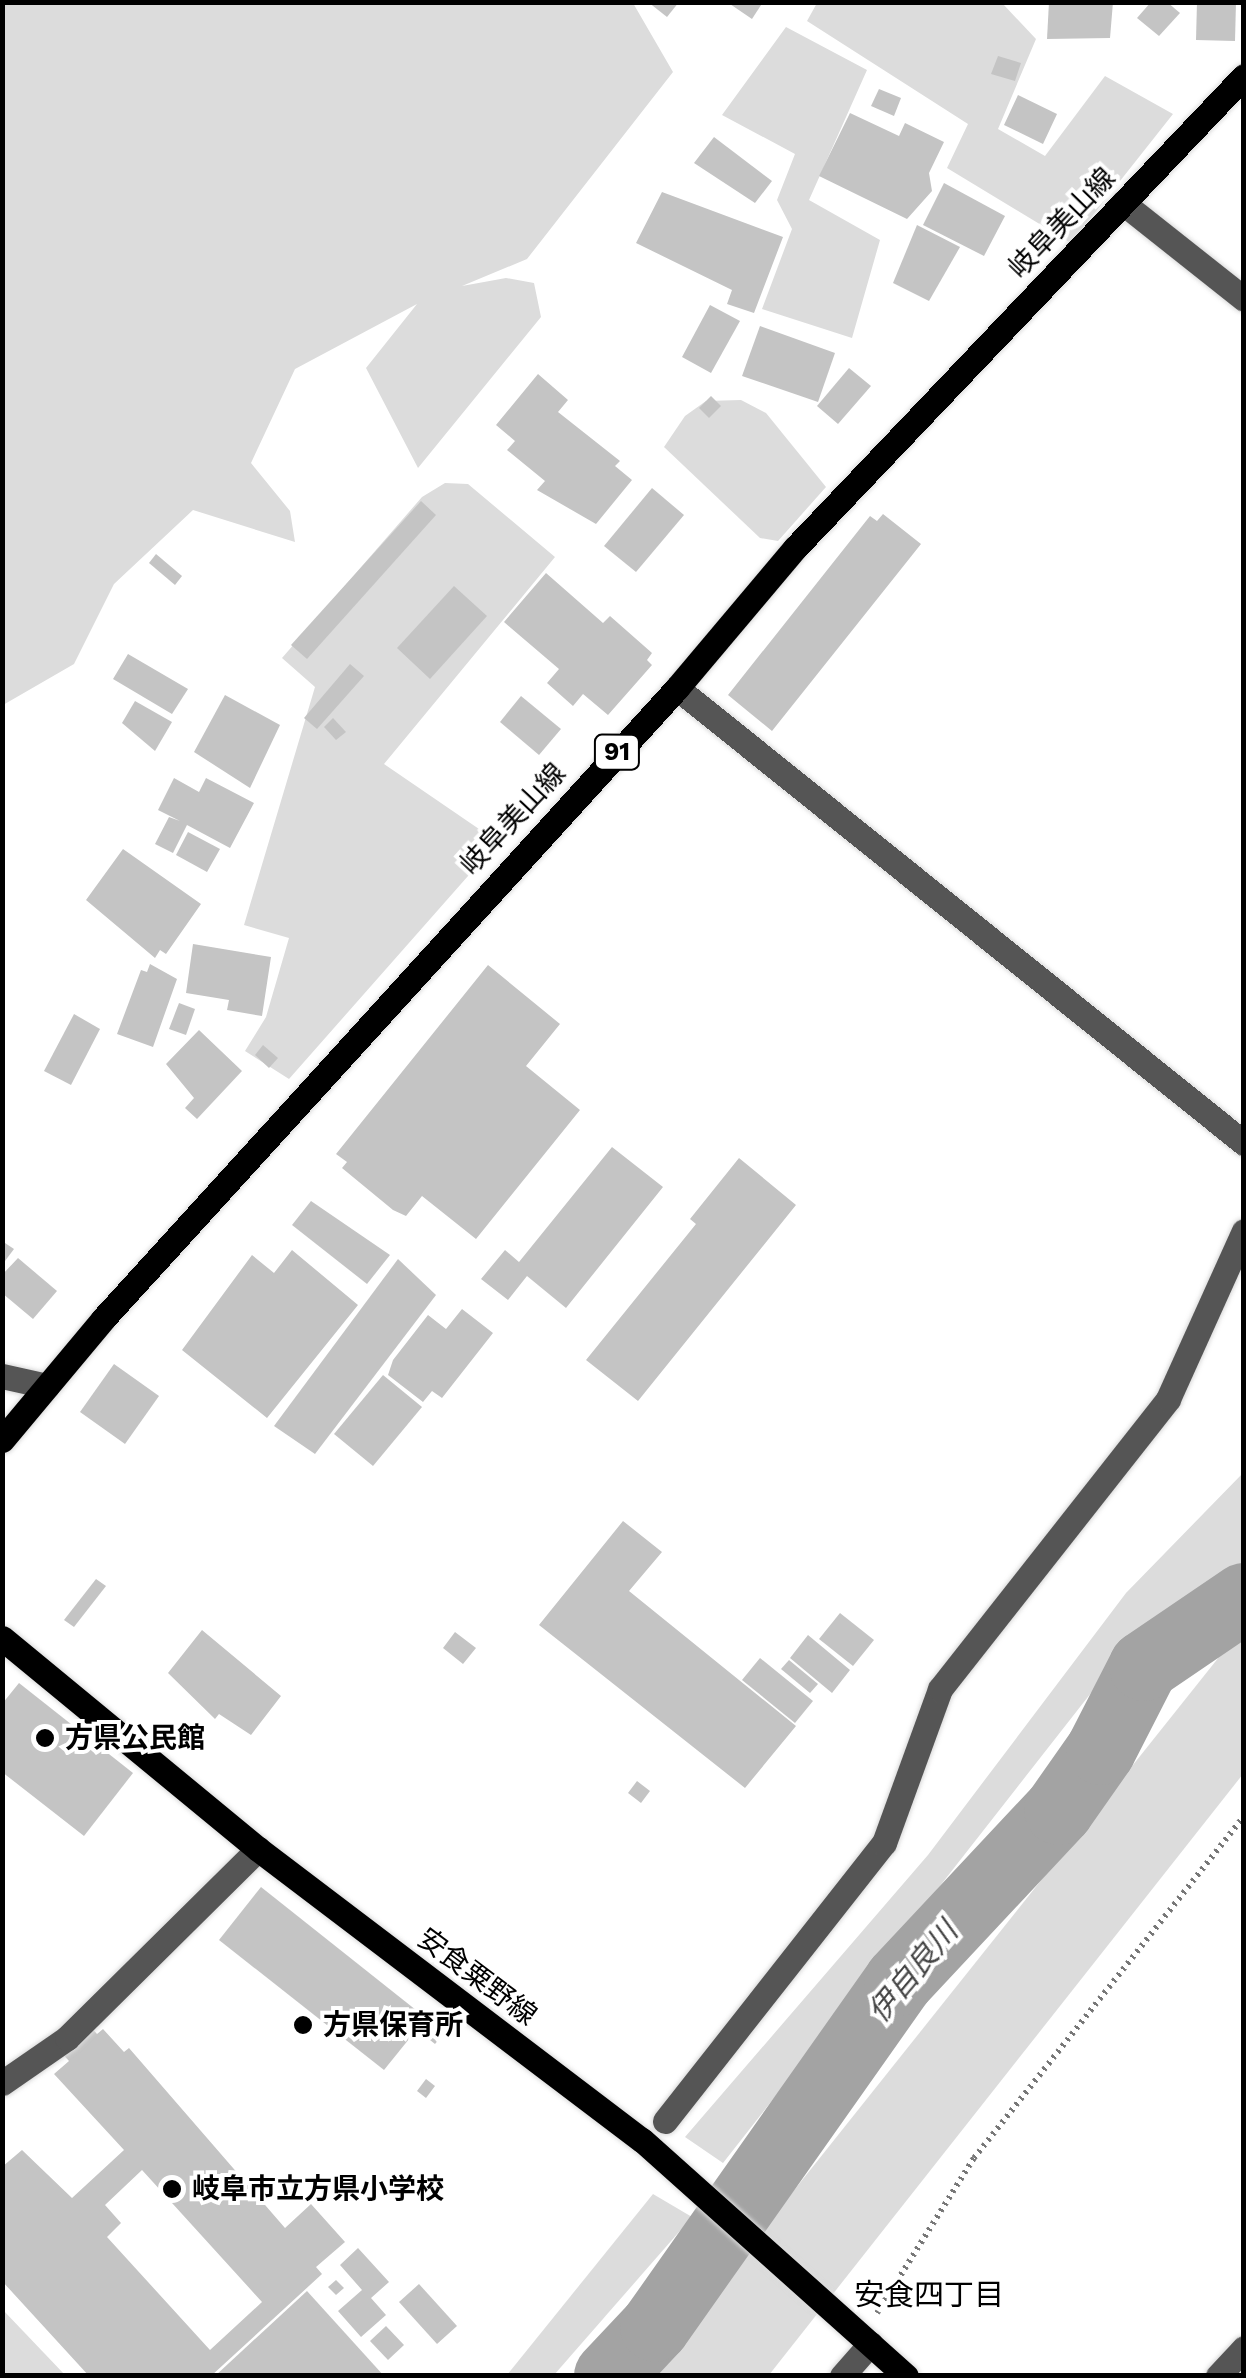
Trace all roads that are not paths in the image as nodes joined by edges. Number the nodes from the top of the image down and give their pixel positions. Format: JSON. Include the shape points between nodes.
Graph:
{"nodes":[{"id":1,"x":1244,"y":76,"type":"edge"},
{"id":2,"x":1123,"y":204,"type":"junction"},
{"id":3,"x":1244,"y":299,"type":"edge"},
{"id":4,"x":677,"y":688,"type":"junction"},
{"id":5,"x":1244,"y":1142,"type":"edge"},
{"id":6,"x":1244,"y":1230,"type":"edge"},
{"id":7,"x":2,"y":1376,"type":"edge"},
{"id":8,"x":48,"y":1386,"type":"junction"},
{"id":9,"x":2,"y":1440,"type":"edge"},
{"id":10,"x":2,"y":1638,"type":"edge"},
{"id":11,"x":258,"y":1849,"type":"junction"},
{"id":12,"x":2,"y":2083,"type":"edge"},
{"id":13,"x":665,"y":2122,"type":"dead end"},
{"id":14,"x":859,"y":2334,"type":"junction"},
{"id":15,"x":1244,"y":2348,"type":"edge"},
{"id":16,"x":842,"y":2376,"type":"edge"},
{"id":17,"x":906,"y":2376,"type":"edge"},
{"id":18,"x":1218,"y":2376,"type":"edge"}],
"edges":[{"from":1,"to":2,"type":"main road","name":"岐阜美山線","number":"91"},
{"from":2,"to":3,"type":"street"},
{"from":2,"to":4,"type":"main road","name":"岐阜美山線","number":"91","via":[[795,548]]},
{"from":4,"to":5,"type":"street"},
{"from":4,"to":8,"type":"main road","name":"岐阜美山線","number":"91","via":[[465,914]]},
{"from":6,"to":13,"type":"street","via":[[1168,1399],[940,1689],[884,1842]]},
{"from":7,"to":8,"type":"street"},
{"from":8,"to":9,"type":"main road","name":"岐阜美山線","number":"91"},
{"from":10,"to":11,"type":"main road","name":"安食粟野線"},
{"from":11,"to":12,"type":"street","via":[[66,2038]]},
{"from":11,"to":14,"type":"main road","name":"安食粟野線","via":[[642,2140]]},
{"from":14,"to":16,"type":"street"},
{"from":14,"to":17,"type":"main road","name":"安食粟野線"},
{"from":15,"to":18,"type":"street"}]}
